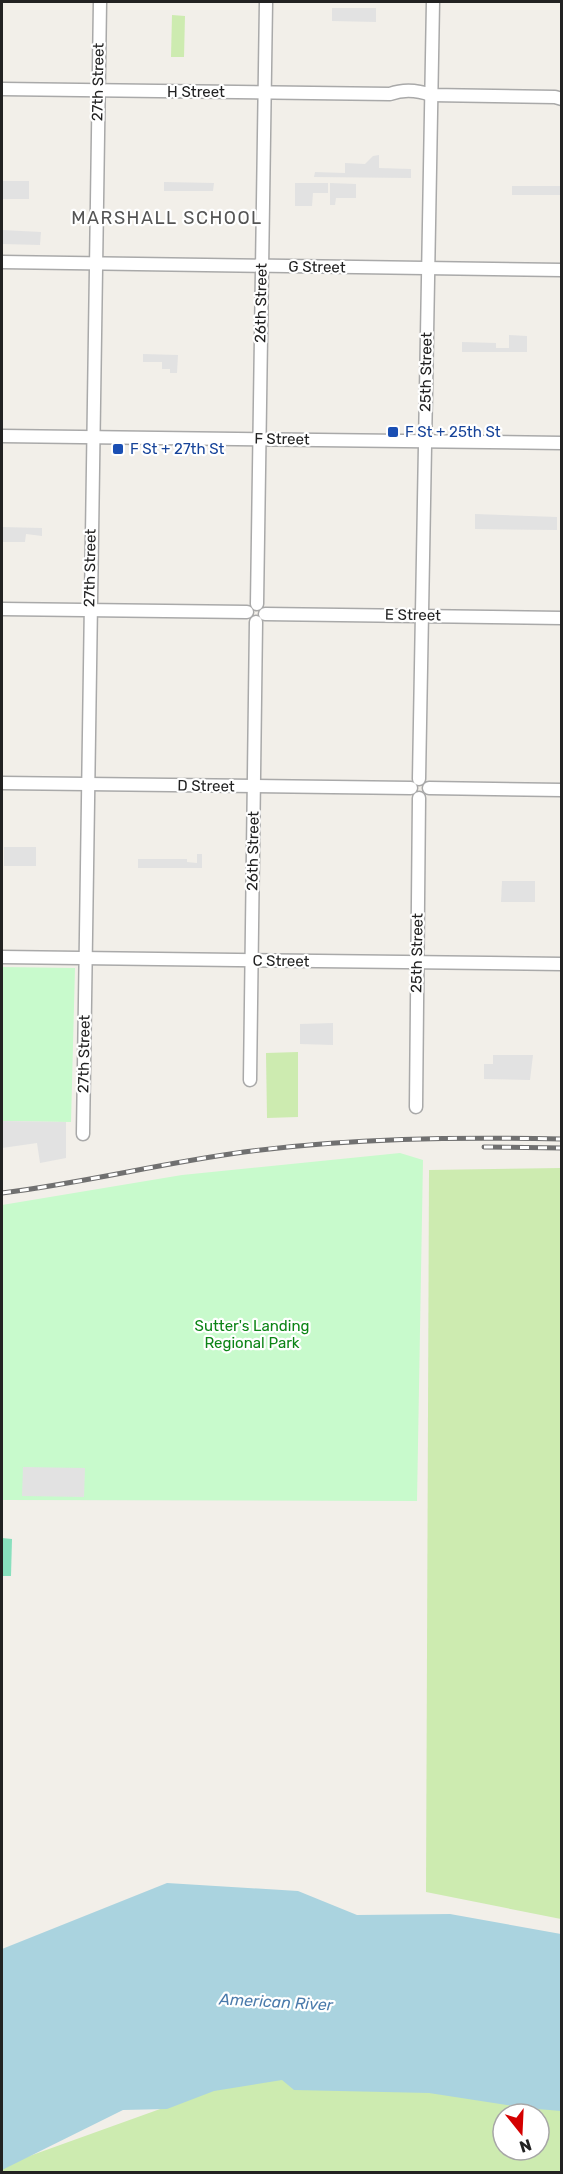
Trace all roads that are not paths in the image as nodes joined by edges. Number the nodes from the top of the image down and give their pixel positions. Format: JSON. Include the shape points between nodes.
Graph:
{"nodes":[{"id":1,"x":100,"y":2,"type":"edge"},
{"id":2,"x":266,"y":2,"type":"edge"},
{"id":3,"x":433,"y":2,"type":"edge"},
{"id":4,"x":2,"y":89,"type":"edge"},
{"id":5,"x":98,"y":91,"type":"junction"},
{"id":6,"x":264,"y":92,"type":"junction"},
{"id":7,"x":431,"y":95,"type":"junction"},
{"id":8,"x":559,"y":97,"type":"edge"},
{"id":9,"x":2,"y":262,"type":"edge"},
{"id":10,"x":95,"y":264,"type":"junction"},
{"id":11,"x":262,"y":266,"type":"junction"},
{"id":12,"x":428,"y":268,"type":"junction"},
{"id":13,"x":561,"y":270,"type":"edge"},
{"id":14,"x":2,"y":436,"type":"edge"},
{"id":15,"x":93,"y":438,"type":"junction"},
{"id":16,"x":259,"y":439,"type":"junction"},
{"id":17,"x":425,"y":441,"type":"junction"},
{"id":18,"x":561,"y":443,"type":"edge"},
{"id":19,"x":257,"y":604,"type":"junction"},
{"id":20,"x":2,"y":609,"type":"edge"},
{"id":21,"x":90,"y":610,"type":"junction"},
{"id":22,"x":247,"y":612,"type":"junction"},
{"id":23,"x":422,"y":615,"type":"junction"},
{"id":24,"x":260,"y":618,"type":"junction"},
{"id":25,"x":561,"y":618,"type":"edge"},
{"id":26,"x":2,"y":783,"type":"edge"},
{"id":27,"x":87,"y":784,"type":"junction"},
{"id":28,"x":420,"y":785,"type":"junction"},
{"id":29,"x":254,"y":786,"type":"junction"},
{"id":30,"x":561,"y":790,"type":"edge"},
{"id":31,"x":2,"y":957,"type":"edge"},
{"id":32,"x":85,"y":958,"type":"junction"},
{"id":33,"x":251,"y":961,"type":"junction"},
{"id":34,"x":417,"y":963,"type":"junction"},
{"id":35,"x":561,"y":964,"type":"edge"},
{"id":36,"x":250,"y":1080,"type":"dead end"},
{"id":37,"x":416,"y":1107,"type":"dead end"},
{"id":38,"x":83,"y":1134,"type":"dead end"}],
"edges":[{"from":1,"to":5,"type":"street","name":"27th Street"},
{"from":2,"to":6,"type":"street","name":"26th Street"},
{"from":3,"to":7,"type":"street","name":"25th Street"},
{"from":4,"to":5,"type":"street","name":"H Street"},
{"from":5,"to":6,"type":"street","name":"H Street"},
{"from":5,"to":10,"type":"street","name":"27th Street"},
{"from":6,"to":7,"type":"street","name":"H Street","via":[[419,91]]},
{"from":6,"to":11,"type":"street","name":"26th Street"},
{"from":7,"to":8,"type":"street","name":"H Street"},
{"from":7,"to":12,"type":"street","name":"25th Street"},
{"from":9,"to":10,"type":"street","name":"G Street"},
{"from":10,"to":11,"type":"street","name":"G Street"},
{"from":10,"to":15,"type":"street","name":"27th Street"},
{"from":11,"to":12,"type":"street","name":"G Street"},
{"from":11,"to":16,"type":"street","name":"26th Street"},
{"from":12,"to":13,"type":"street","name":"G Street"},
{"from":12,"to":17,"type":"street","name":"25th Street"},
{"from":14,"to":15,"type":"street","name":"F Street"},
{"from":15,"to":16,"type":"street","name":"F Street"},
{"from":15,"to":21,"type":"street","name":"27th Street"},
{"from":16,"to":17,"type":"street","name":"F Street"},
{"from":16,"to":19,"type":"street","name":"26th Street"},
{"from":17,"to":18,"type":"street","name":"F Street"},
{"from":17,"to":23,"type":"street","name":"25th Street"},
{"from":19,"to":22,"type":"street"},
{"from":19,"to":24,"type":"street","via":[[263,607]]},
{"from":20,"to":21,"type":"street"},
{"from":21,"to":22,"type":"street"},
{"from":21,"to":27,"type":"street","name":"27th Street"},
{"from":22,"to":24,"type":"street","via":[[249,619]]},
{"from":23,"to":24,"type":"street","name":"E Street"},
{"from":23,"to":25,"type":"street","name":"E Street"},
{"from":23,"to":28,"type":"street","name":"25th Street"},
{"from":24,"to":29,"type":"street","name":"26th Street"},
{"from":26,"to":27,"type":"street","name":"D Street"},
{"from":27,"to":29,"type":"street","name":"D Street"},
{"from":27,"to":32,"type":"street","name":"27th Street"},
{"from":28,"to":29,"type":"street","name":"D Street"},
{"from":28,"to":30,"type":"street","name":"D Street"},
{"from":28,"to":34,"type":"street","name":"25th Street","via":[[427,794],[420,798]]},
{"from":29,"to":33,"type":"street","name":"26th Street"},
{"from":31,"to":32,"type":"street","name":"C Street"},
{"from":32,"to":33,"type":"street","name":"C Street"},
{"from":32,"to":38,"type":"street","name":"27th Street"},
{"from":33,"to":34,"type":"street","name":"C Street"},
{"from":33,"to":36,"type":"street","name":"26th Street"},
{"from":34,"to":35,"type":"street","name":"C Street"},
{"from":34,"to":37,"type":"street","name":"25th Street"}]}
